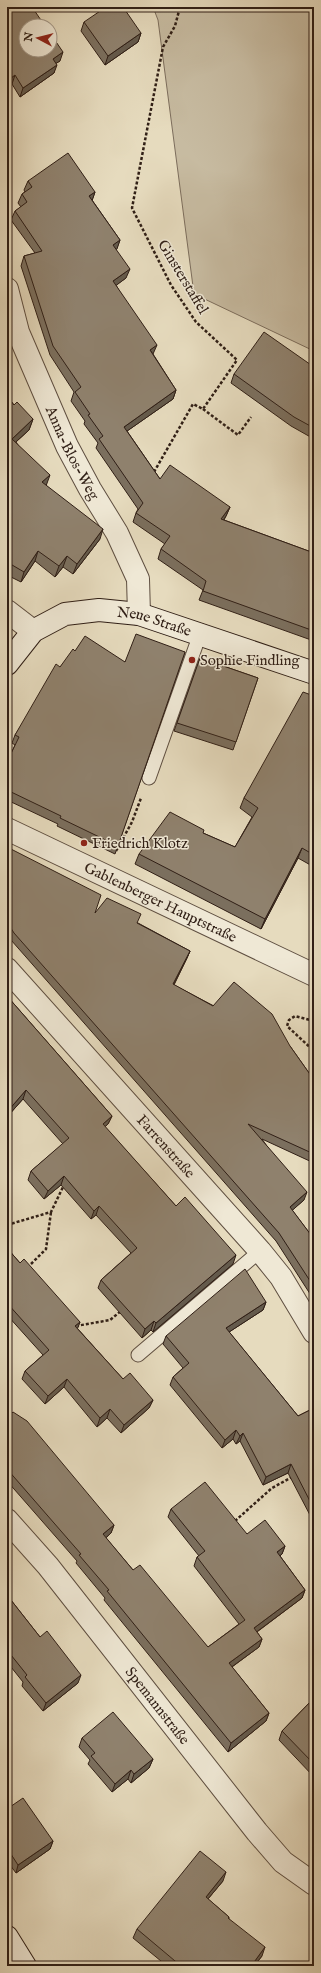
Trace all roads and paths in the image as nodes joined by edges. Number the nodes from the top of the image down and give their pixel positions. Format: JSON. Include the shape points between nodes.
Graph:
{"nodes":[{"id":1,"x":180,"y":7,"type":"edge"},
{"id":2,"x":7,"y":289,"type":"edge"},
{"id":3,"x":203,"y":409,"type":"junction"},
{"id":4,"x":251,"y":417,"type":"dead end"},
{"id":5,"x":152,"y":475,"type":"edge"},
{"id":6,"x":7,"y":611,"type":"edge"},
{"id":7,"x":139,"y":614,"type":"junction"},
{"id":8,"x":32,"y":631,"type":"junction"},
{"id":9,"x":200,"y":634,"type":"junction"},
{"id":10,"x":7,"y":664,"type":"edge"},
{"id":11,"x":314,"y":673,"type":"edge"},
{"id":12,"x":149,"y":778,"type":"joint"},
{"id":13,"x":7,"y":829,"type":"edge"},
{"id":14,"x":105,"y":875,"type":"junction"},
{"id":15,"x":7,"y":969,"type":"edge"},
{"id":16,"x":314,"y":975,"type":"edge"},
{"id":17,"x":314,"y":1021,"type":"edge"},
{"id":18,"x":314,"y":1051,"type":"edge"},
{"id":19,"x":65,"y":1184,"type":"edge"},
{"id":20,"x":51,"y":1212,"type":"junction"},
{"id":21,"x":7,"y":1225,"type":"edge"},
{"id":22,"x":260,"y":1251,"type":"junction"},
{"id":23,"x":31,"y":1264,"type":"edge"},
{"id":24,"x":121,"y":1310,"type":"edge"},
{"id":25,"x":74,"y":1326,"type":"edge"},
{"id":26,"x":314,"y":1332,"type":"edge"},
{"id":27,"x":138,"y":1356,"type":"dead end"},
{"id":28,"x":293,"y":1477,"type":"edge"},
{"id":29,"x":7,"y":1520,"type":"edge"},
{"id":30,"x":233,"y":1522,"type":"edge"},
{"id":31,"x":314,"y":1884,"type":"edge"},
{"id":32,"x":7,"y":1937,"type":"edge"},
{"id":33,"x":25,"y":1966,"type":"edge"}],
"edges":[{"from":1,"to":3,"type":"path","name":"Ginsterstaffel","via":[[175,26],[163,47],[132,208],[171,285],[196,322],[237,360]]},
{"from":2,"to":7,"type":"street","name":"Anna-Blos-Weg","via":[[18,332],[67,446],[117,533],[138,579]]},
{"from":3,"to":4,"type":"path","via":[[238,435]]},
{"from":3,"to":5,"type":"path","via":[[193,404]]},
{"from":6,"to":8,"type":"street"},
{"from":7,"to":8,"type":"street","name":"Neue Straße","via":[[99,610],[65,614]]},
{"from":7,"to":9,"type":"street","name":"Neue Straße"},
{"from":8,"to":10,"type":"street","name":"Neue Straße"},
{"from":9,"to":11,"type":"street","name":"Neue Straße"},
{"from":9,"to":12,"type":"lane"},
{"from":12,"to":14,"type":"path","via":[[132,822]]},
{"from":13,"to":14,"type":"street","name":"Gablenberger Hauptstraße"},
{"from":14,"to":16,"type":"street","name":"Gablenberger Hauptstraße"},
{"from":15,"to":22,"type":"street","name":"Farrenstraße"},
{"from":17,"to":18,"type":"path","via":[[295,1016],[289,1020],[287,1026]]},
{"from":19,"to":20,"type":"path"},
{"from":20,"to":21,"type":"path"},
{"from":20,"to":23,"type":"path","via":[[46,1249]]},
{"from":22,"to":26,"type":"street","name":"Farrenstraße","via":[[281,1277]]},
{"from":22,"to":27,"type":"lane"},
{"from":24,"to":25,"type":"path","via":[[110,1320]]},
{"from":28,"to":30,"type":"path","via":[[272,1488]]},
{"from":29,"to":31,"type":"street","name":"Spemannstraße","via":[[48,1566],[257,1832],[283,1862]]},
{"from":32,"to":33,"type":"street"}]}
